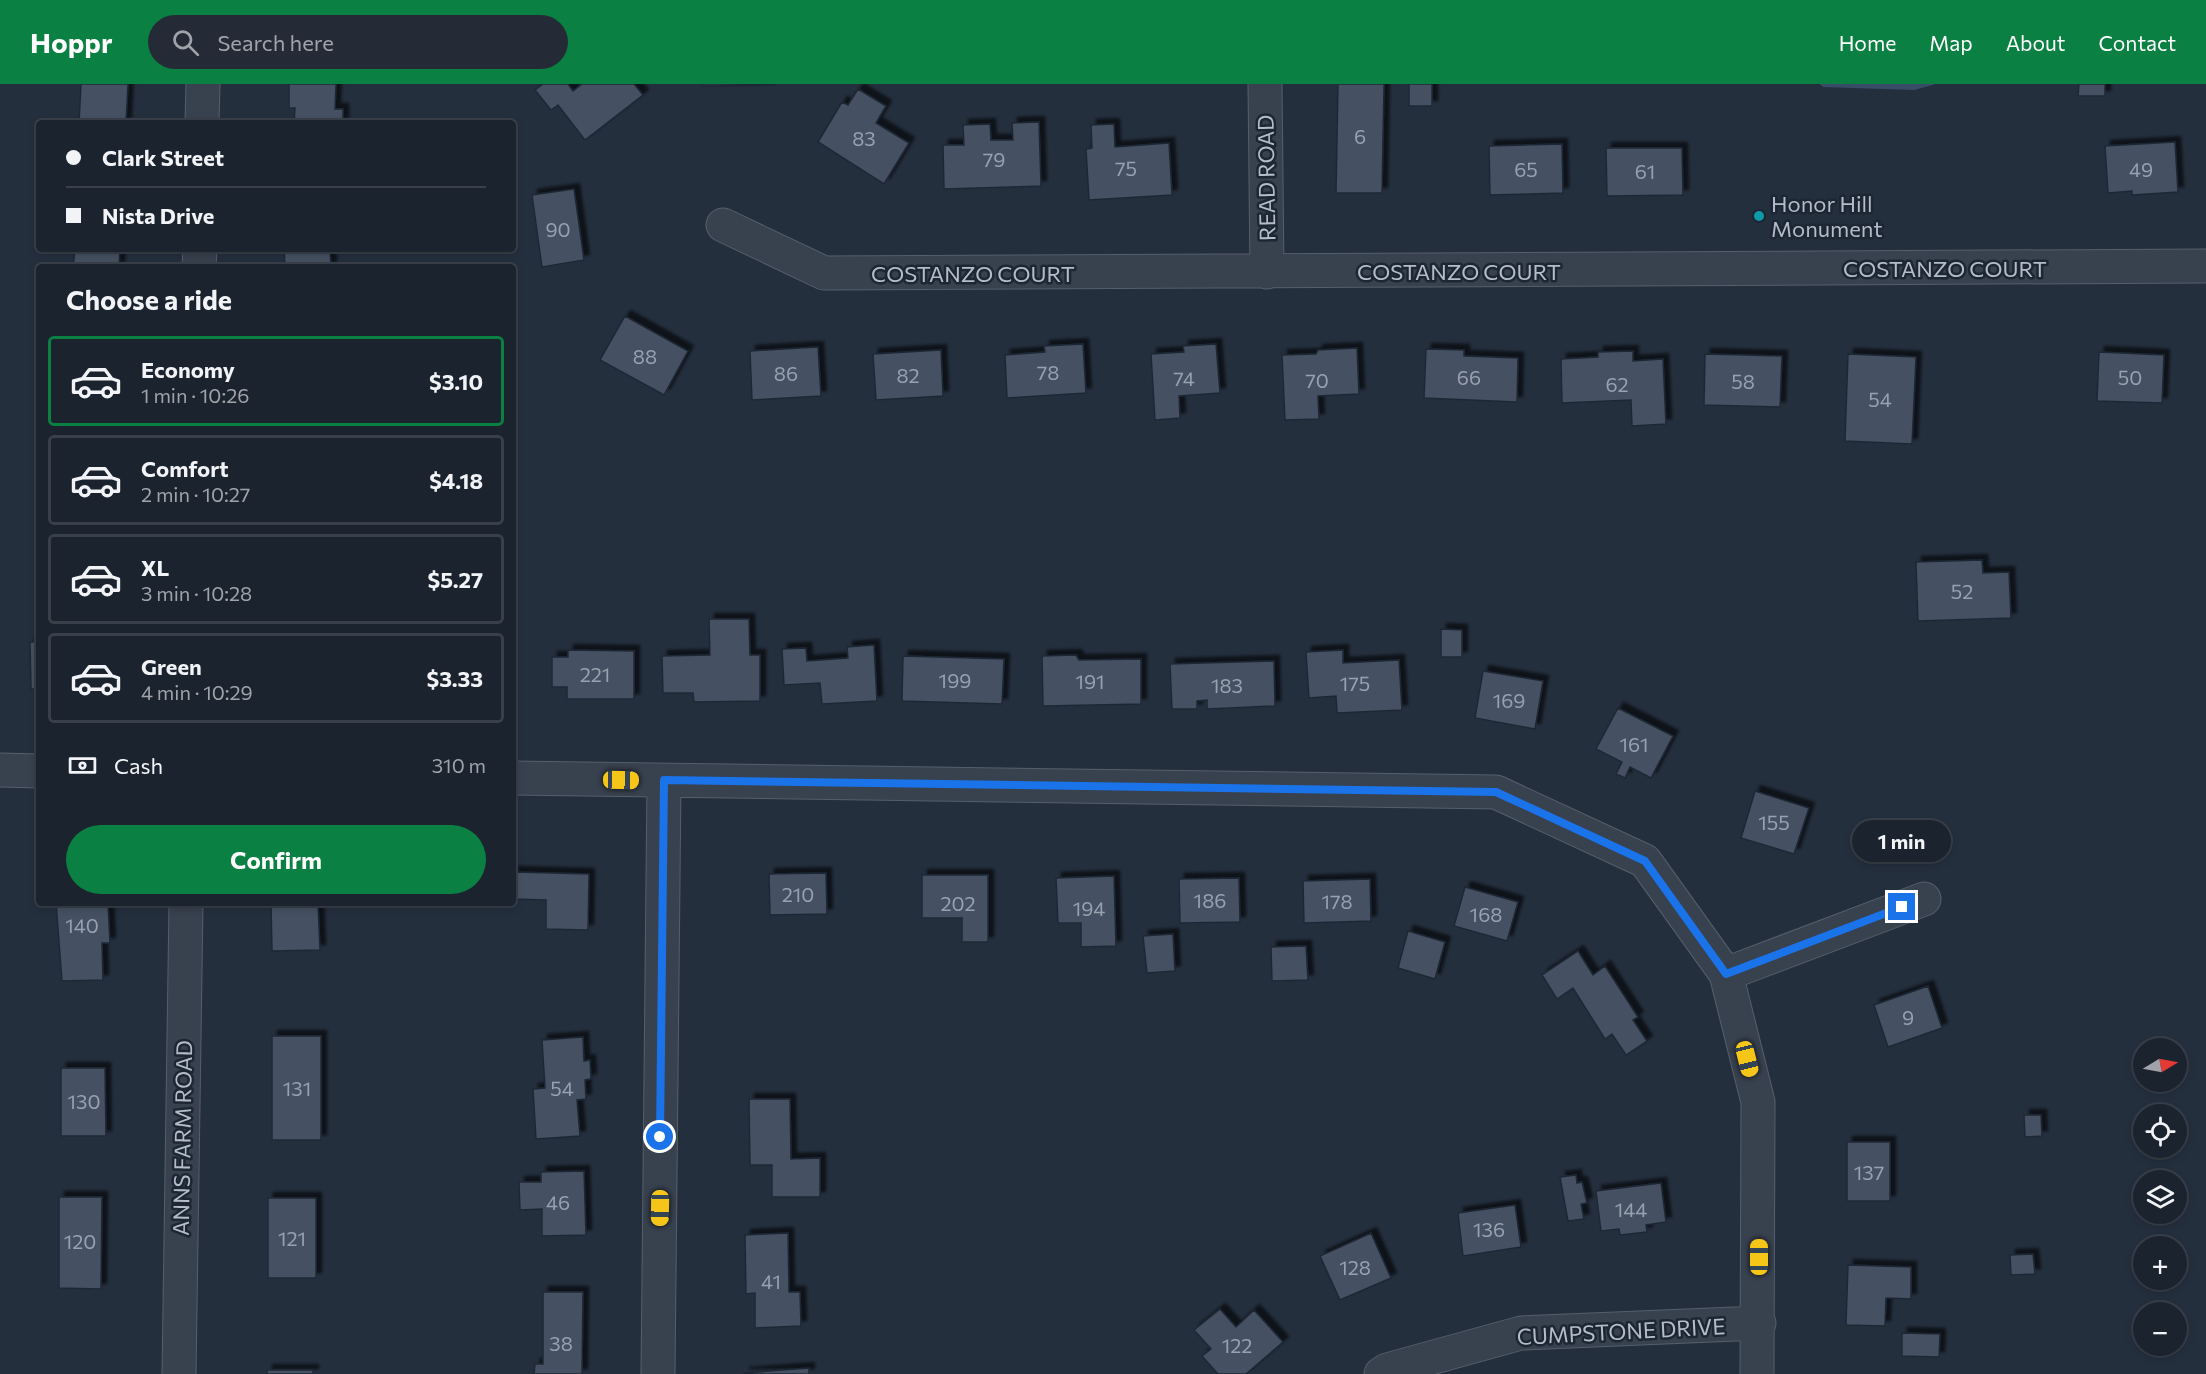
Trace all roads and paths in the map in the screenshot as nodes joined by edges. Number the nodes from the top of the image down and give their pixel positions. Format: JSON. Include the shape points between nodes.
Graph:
{"nodes":[{"id":1,"x":203,"y":84,"type":"edge"},
{"id":2,"x":1265,"y":84,"type":"edge"},
{"id":3,"x":202,"y":120,"type":"edge"},
{"id":4,"x":723,"y":225,"type":"dead end"},
{"id":5,"x":2206,"y":266,"type":"edge"},
{"id":6,"x":1267,"y":272,"type":"junction"},
{"id":7,"x":0,"y":770,"type":"edge"},
{"id":8,"x":36,"y":771,"type":"edge"},
{"id":9,"x":516,"y":778,"type":"edge"},
{"id":10,"x":664,"y":780,"type":"junction"},
{"id":11,"x":1924,"y":899,"type":"dead end"},
{"id":12,"x":186,"y":906,"type":"edge"},
{"id":13,"x":1726,"y":974,"type":"junction"},
{"id":14,"x":1759,"y":1323,"type":"junction"},
{"id":15,"x":179,"y":1374,"type":"edge"},
{"id":16,"x":658,"y":1374,"type":"edge"},
{"id":17,"x":1381,"y":1374,"type":"edge"},
{"id":18,"x":1758,"y":1374,"type":"edge"}],
"edges":[{"from":1,"to":3,"type":"street"},
{"from":2,"to":6,"type":"street","name":"READ ROAD"},
{"from":4,"to":6,"type":"street","name":"COSTANZO COURT","via":[[824,273]]},
{"from":5,"to":6,"type":"street","name":"COSTANZO COURT"},
{"from":7,"to":8,"type":"street"},
{"from":9,"to":10,"type":"street"},
{"from":10,"to":13,"type":"street","via":[[1496,792],[1645,861]]},
{"from":10,"to":16,"type":"street"},
{"from":11,"to":13,"type":"street"},
{"from":12,"to":15,"type":"street","name":"ANNS FARM ROAD"},
{"from":13,"to":14,"type":"street","via":[[1758,1102]]},
{"from":14,"to":17,"type":"street","name":"CUMPSTONE DRIVE","via":[[1521,1333]]},
{"from":14,"to":18,"type":"street"}]}
